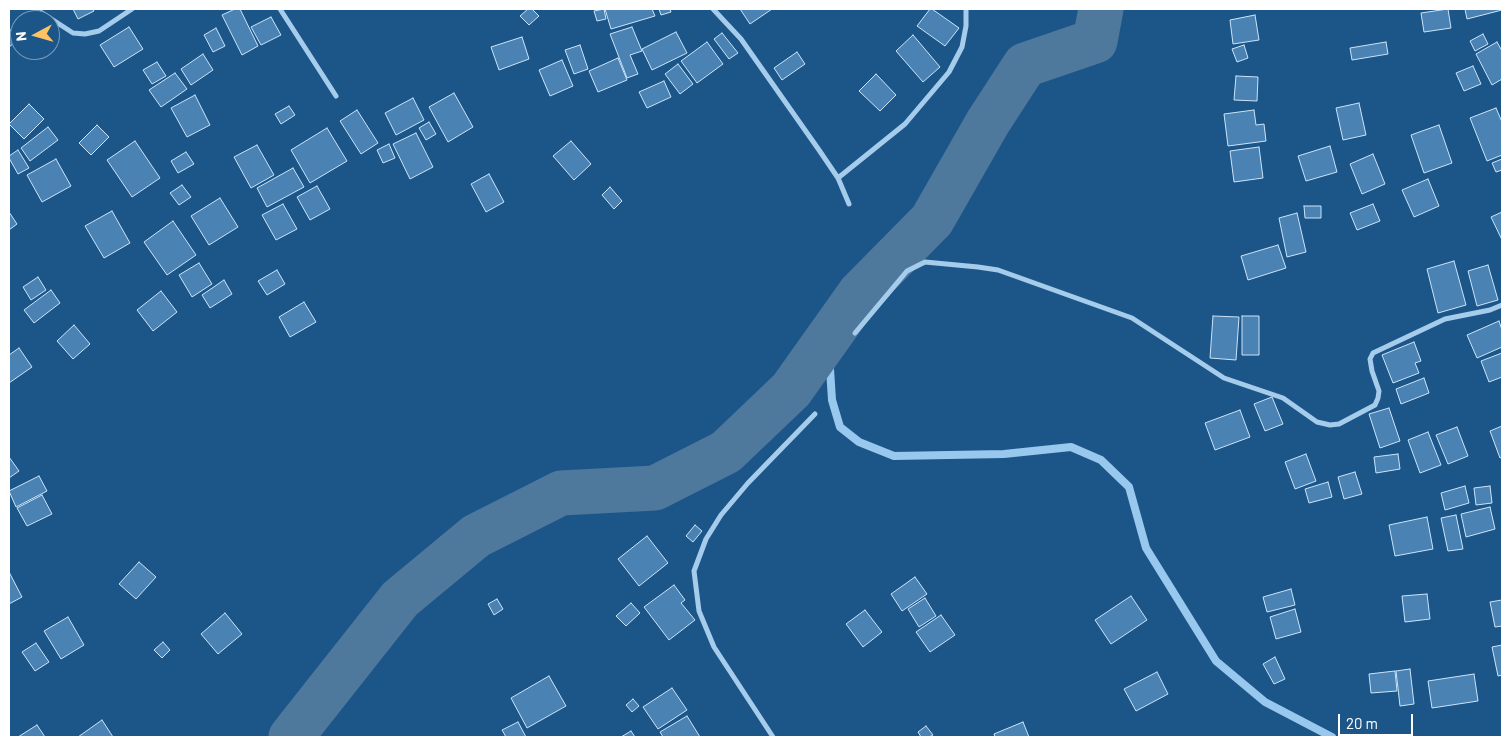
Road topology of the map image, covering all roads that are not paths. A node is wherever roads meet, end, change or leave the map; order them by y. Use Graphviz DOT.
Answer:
graph roads {
  1 [pos="36,9"];
  2 [pos="132,9"];
  3 [pos="280,9"];
  4 [pos="712,9"];
  5 [pos="966,9"];
  6 [pos="336,96"];
  7 [pos="838,178"];
  8 [pos="849,204"];
  9 [pos="1502,305"];
  10 [pos="854,333"];
  11 [pos="815,414"];
  12 [pos="773,737"];
  1 -- 2 [label="street"];
  3 -- 6 [label="street"];
  4 -- 7 [label="street"];
  5 -- 7 [label="street"];
  7 -- 8 [label="street"];
  9 -- 10 [label="street"];
  11 -- 12 [label="street"];
}
